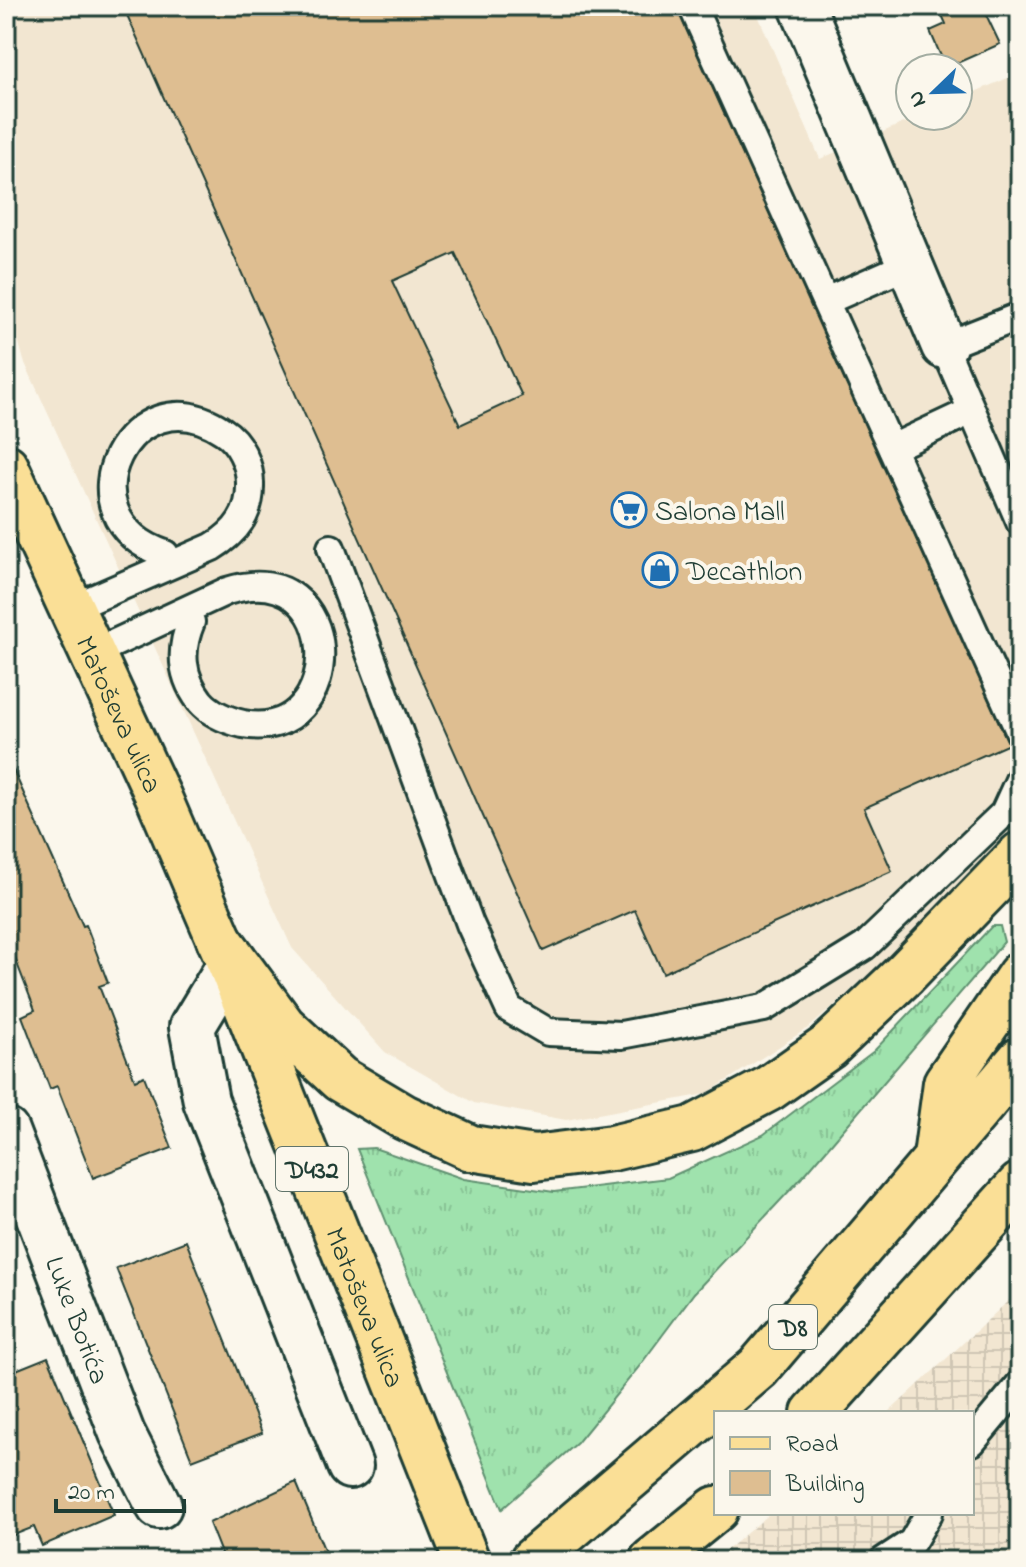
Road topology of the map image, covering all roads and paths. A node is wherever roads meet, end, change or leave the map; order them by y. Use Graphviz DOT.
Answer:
graph roads {
  1 [pos="692,6"];
  2 [pos="802,6"];
  3 [pos="910,264"];
  4 [pos="826,301"];
  5 [pos="1020,316"];
  6 [pos="944,346"];
  7 [pos="971,411"];
  8 [pos="892,448"];
  9 [pos="6,467"];
  10 [pos="1020,522"];
  11 [pos="331,548"];
  12 [pos="165,554"];
  13 [pos="72,608"];
  14 [pos="191,622"];
  15 [pos="93,653"];
  16 [pos="1020,733"];
  17 [pos="1020,778"];
  18 [pos="1020,855"];
  19 [pos="224,951"];
  20 [pos="1020,975"];
  21 [pos="1020,1060"];
  22 [pos="6,1131"];
  23 [pos="936,1157"];
  24 [pos="1020,1185"];
  25 [pos="1020,1384"];
  26 [pos="816,1411"];
  27 [pos="974,1440"];
  28 [pos="350,1466"];
  29 [pos="159,1506"];
  30 [pos="714,1511"];
  31 [pos="928,1515"];
  32 [pos="467,1561"];
  33 [pos="532,1561"];
  34 [pos="652,1561"];
  35 [pos="883,1561"];
  1 -- 4 [label="lane"];
  2 -- 3 [label="street"];
  3 -- 4 [label="lane"];
  3 -- 6 [label="street"];
  4 -- 8 [label="lane"];
  5 -- 6 [label="lane"];
  6 -- 7 [label="lane"];
  7 -- 8 [label="lane"];
  7 -- 10 [label="lane"];
  8 -- 16 [label="lane"];
  9 -- 13 [label="main road, Matoševa ulica / D432"];
  11 -- 17 [label="lane"];
  12 -- 13 [label="lane"];
  13 -- 15 [label="main road, Matoševa ulica / D432"];
  14 -- 15 [label="lane"];
  15 -- 19 [label="main road, Matoševa ulica / D432"];
  18 -- 19 [label="main road"];
  19 -- 28 [label="street"];
  19 -- 32 [label="main road, Matoševa ulica / D432"];
  20 -- 23 [label="main road"];
  21 -- 23 [label="main road, D8"];
  22 -- 29 [label="street, Luke Botića"];
  23 -- 33 [label="main road, D8"];
  24 -- 26 [label="main road, D8"];
  25 -- 27 [label="lane"];
  30 -- 34 [label="main road"];
  31 -- 35 [label="lane"];
}
